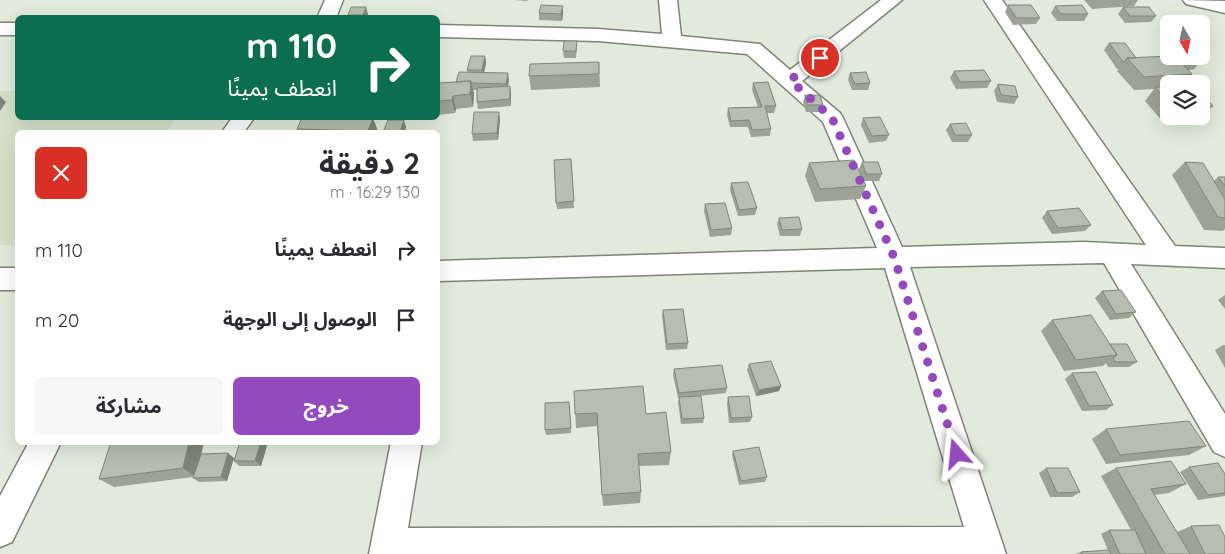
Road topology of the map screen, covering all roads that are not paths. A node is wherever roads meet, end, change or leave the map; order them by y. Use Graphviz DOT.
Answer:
graph roads {
  1 [pos="334,0"];
  2 [pos="668,0"];
  3 [pos="893,0"];
  4 [pos="993,0"];
  5 [pos="1192,0"];
  6 [pos="1225,7"];
  7 [pos="327,15"];
  8 [pos="0,29"];
  9 [pos="15,29"];
  10 [pos="440,32"];
  11 [pos="672,41"];
  12 [pos="790,80"];
  13 [pos="1111,253"];
  14 [pos="1167,255"];
  15 [pos="894,257"];
  16 [pos="1225,258"];
  17 [pos="440,275"];
  18 [pos="0,278"];
  19 [pos="15,279"];
  20 [pos="1225,442"];
  21 [pos="44,445"];
  22 [pos="406,445"];
  23 [pos="0,530"];
  24 [pos="987,549"];
  25 [pos="387,550"];
  1 -- 7 [label="street"];
  2 -- 11 [label="street"];
  3 -- 12 [label="street"];
  4 -- 14 [label="street"];
  5 -- 6 [label="street"];
  8 -- 9 [label="street"];
  10 -- 11 [label="street"];
  11 -- 12 [label="street"];
  12 -- 15 [label="street"];
  13 -- 14 [label="street"];
  13 -- 15 [label="street"];
  13 -- 20 [label="street"];
  14 -- 16 [label="street"];
  15 -- 17 [label="street"];
  15 -- 24 [label="street"];
  18 -- 19 [label="street"];
  21 -- 23 [label="street"];
  22 -- 25 [label="street"];
  24 -- 25 [label="street"];
}
